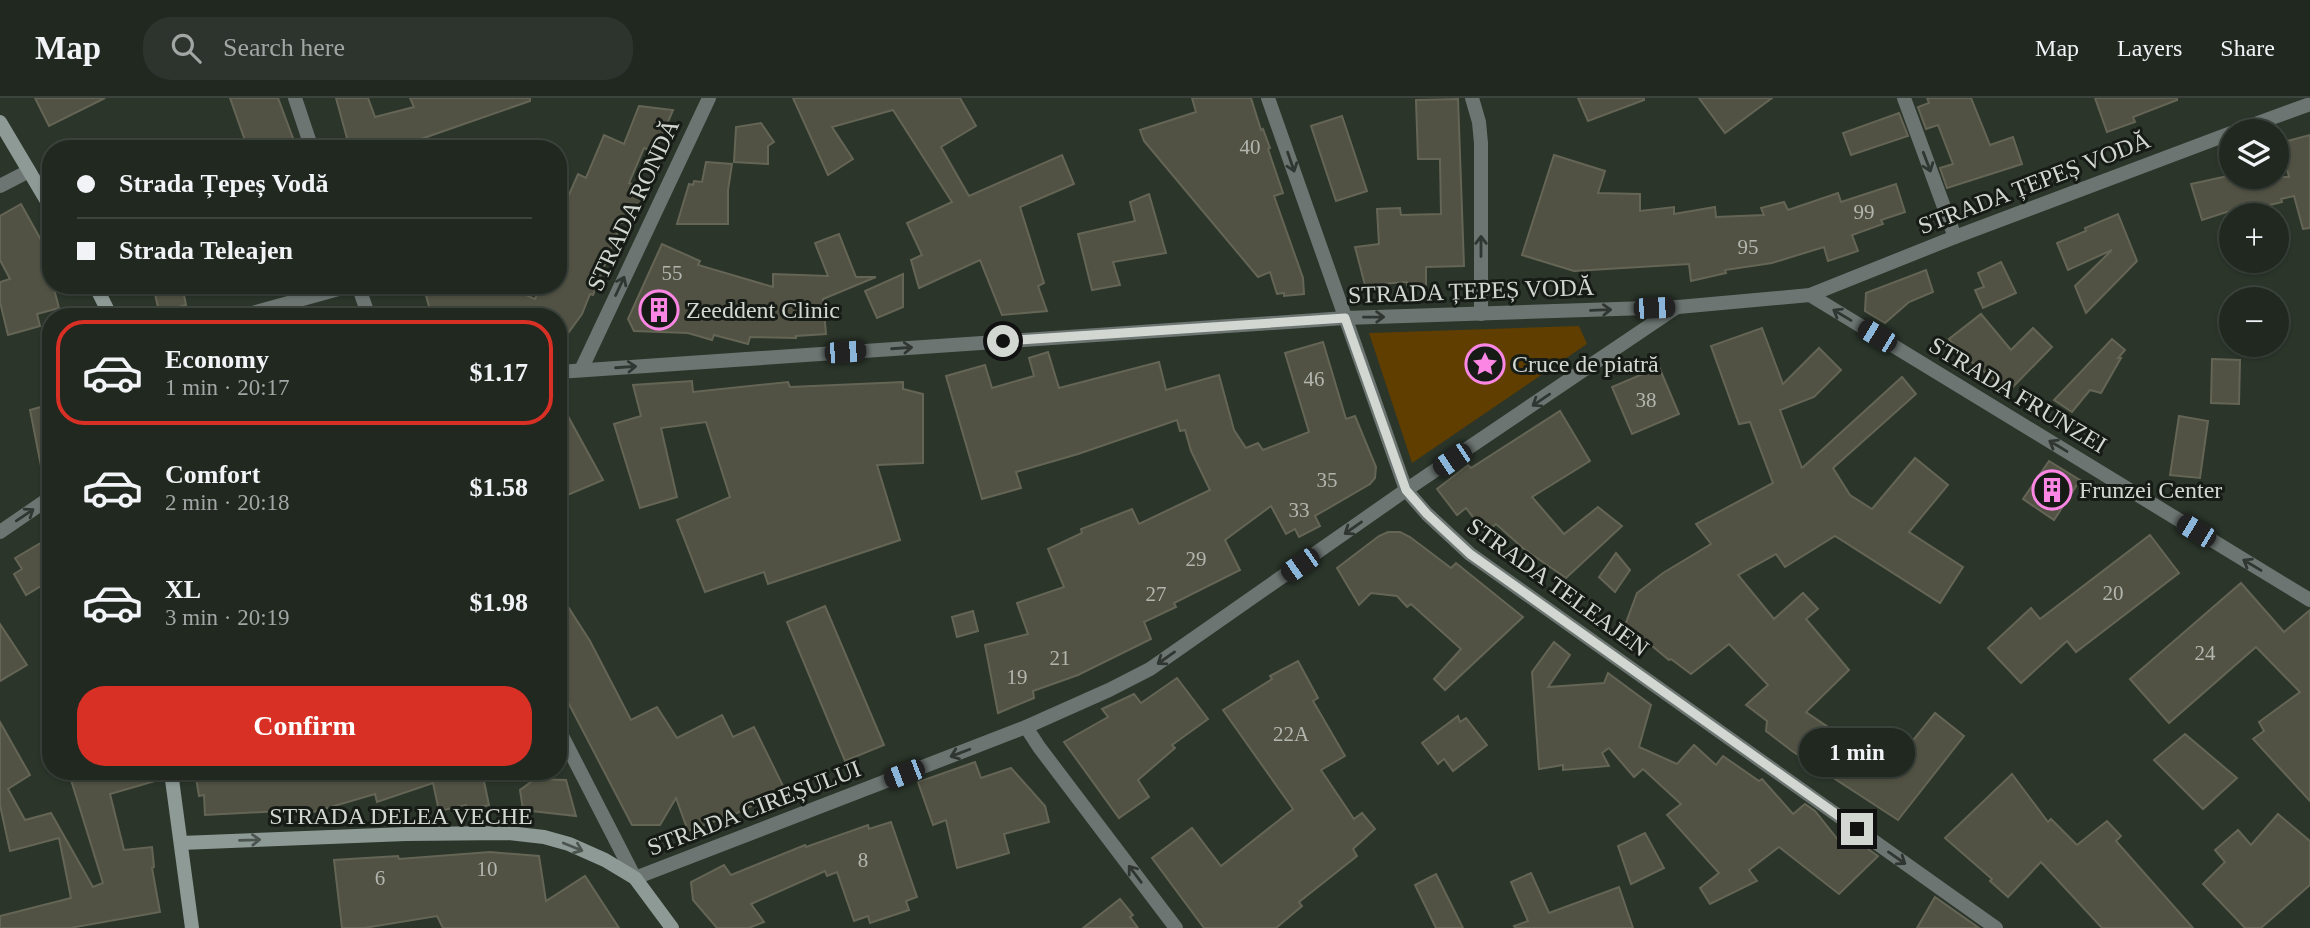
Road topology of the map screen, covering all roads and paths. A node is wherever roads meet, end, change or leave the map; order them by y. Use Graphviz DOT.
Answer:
graph roads {
  1 [pos="295,98"];
  2 [pos="709,98"];
  3 [pos="1268,98"];
  4 [pos="1472,98"];
  5 [pos="1904,98"];
  6 [pos="2310,104"];
  7 [pos="2269,119"];
  8 [pos="0,122"];
  9 [pos="2219,138"];
  10 [pos="309,140"];
  11 [pos="29,171"];
  12 [pos="0,186"];
  13 [pos="42,193"];
  14 [pos="1955,237"];
  15 [pos="323,294"];
  16 [pos="1810,295"];
  17 [pos="1678,307"];
  18 [pos="271,308"];
  19 [pos="1481,314"];
  20 [pos="1345,318"];
  21 [pos="580,370"];
  22 [pos="567,371"];
  23 [pos="1406,490"];
  24 [pos="42,504"];
  25 [pos="0,531"];
  26 [pos="2310,600"];
  27 [pos="1026,727"];
  28 [pos="567,746"];
  29 [pos="172,780"];
  30 [pos="181,843"];
  31 [pos="635,878"];
  32 [pos="192,928"];
  33 [pos="672,928"];
  34 [pos="1176,928"];
  35 [pos="1996,928"];
  1 -- 10 [label="street"];
  21 -- 2 [label="street, STRADA RONDĂ, one-way"];
  3 -- 20 [label="street, STRADA TELEAJEN, one-way"];
  19 -- 4 [label="street, one-way"];
  5 -- 14 [label="street, one-way"];
  6 -- 7 [label="street"];
  8 -- 11 [label="street"];
  9 -- 14 [label="street, STRADA ȚEPEȘ VODĂ"];
  11 -- 12 [label="street"];
  11 -- 13 [label="street"];
  14 -- 16 [label="street, STRADA ȚEPEȘ VODĂ"];
  15 -- 18 [label="street"];
  16 -- 17 [label="street, STRADA ȚEPEȘ VODĂ"];
  26 -- 16 [label="street, STRADA FRUNZEI, one-way"];
  19 -- 17 [label="street, STRADA ȚEPEȘ VODĂ, one-way"];
  17 -- 23 [label="street, STRADA CIREȘULUI, one-way"];
  20 -- 19 [label="street, STRADA ȚEPEȘ VODĂ, one-way"];
  21 -- 20 [label="street, STRADA ȚEPEȘ VODĂ, one-way"];
  20 -- 23 [label="street, STRADA TELEAJEN"];
  21 -- 22 [label="street, STRADA ȚEPEȘ VODĂ"];
  23 -- 27 [label="street, STRADA CIREȘULUI, one-way"];
  23 -- 35 [label="street, STRADA TELEAJEN, one-way"];
  25 -- 24 [label="street, one-way"];
  27 -- 31 [label="street, STRADA CIREȘULUI, one-way"];
  34 -- 27 [label="street, one-way"];
  28 -- 31 [label="street"];
  29 -- 30 [label="street"];
  30 -- 31 [label="street, STRADA DELEA VECHE, one-way"];
  30 -- 32 [label="street"];
  31 -- 33 [label="street, STRADA DELEA VECHE"];
}
